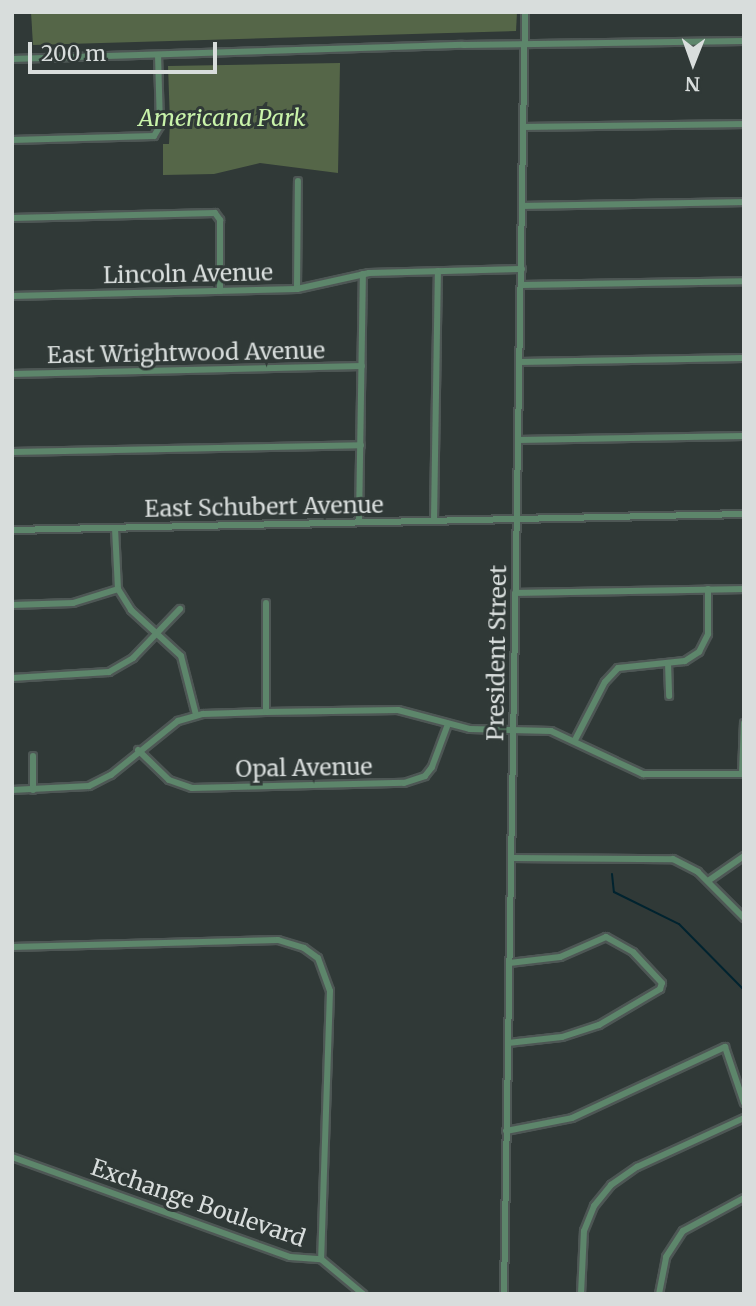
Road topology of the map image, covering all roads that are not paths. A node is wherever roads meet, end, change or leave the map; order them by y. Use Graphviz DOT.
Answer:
graph roads {
  1 [pos="526,12"];
  2 [pos="744,41"];
  3 [pos="525,44"];
  4 [pos="158,55"];
  5 [pos="12,59"];
  6 [pos="744,124"];
  7 [pos="525,127"];
  8 [pos="12,140"];
  9 [pos="298,181"];
  10 [pos="744,202"];
  11 [pos="523,206"];
  12 [pos="12,218"];
  13 [pos="522,269"];
  14 [pos="438,271"];
  15 [pos="363,274"];
  16 [pos="744,281"];
  17 [pos="522,285"];
  18 [pos="298,289"];
  19 [pos="219,291"];
  20 [pos="12,296"];
  21 [pos="744,358"];
  22 [pos="520,362"];
  23 [pos="362,366"];
  24 [pos="12,374"];
  25 [pos="744,436"];
  26 [pos="518,440"];
  27 [pos="361,444"];
  28 [pos="12,452"];
  29 [pos="744,514"];
  30 [pos="517,518"];
  31 [pos="433,520"];
  32 [pos="359,522"];
  33 [pos="115,528"];
  34 [pos="12,530"];
  35 [pos="118,589"];
  36 [pos="708,589"];
  37 [pos="744,589"];
  38 [pos="515,593"];
  39 [pos="266,603"];
  40 [pos="12,605"];
  41 [pos="180,609"];
  42 [pos="156,633"];
  43 [pos="668,663"];
  44 [pos="12,678"];
  45 [pos="669,696"];
  46 [pos="266,712"];
  47 [pos="196,715"];
  48 [pos="744,723"];
  49 [pos="448,724"];
  50 [pos="513,730"];
  51 [pos="575,740"];
  52 [pos="138,750"];
  53 [pos="33,757"];
  54 [pos="743,774"];
  55 [pos="12,790"];
  56 [pos="33,790"];
  57 [pos="744,856"];
  58 [pos="511,858"];
  59 [pos="708,881"];
  60 [pos="744,918"];
  61 [pos="12,947"];
  62 [pos="509,963"];
  63 [pos="508,1043"];
  64 [pos="744,1103"];
  65 [pos="744,1118"];
  66 [pos="506,1131"];
  67 [pos="12,1157"];
  68 [pos="744,1198"];
  69 [pos="321,1259"];
  70 [pos="363,1294"];
  71 [pos="504,1294"];
  72 [pos="581,1294"];
  73 [pos="659,1294"];
  1 -- 3 [label="street, President Street"];
  2 -- 3 [label="street"];
  3 -- 4 [label="street"];
  3 -- 7 [label="street, President Street"];
  4 -- 5 [label="street"];
  4 -- 8 [label="street"];
  6 -- 7 [label="street"];
  7 -- 11 [label="street, President Street"];
  9 -- 18 [label="street"];
  10 -- 11 [label="street"];
  11 -- 13 [label="street, President Street"];
  12 -- 19 [label="street"];
  13 -- 14 [label="street, Lincoln Avenue"];
  13 -- 17 [label="street, President Street"];
  14 -- 15 [label="street, Lincoln Avenue"];
  14 -- 31 [label="street"];
  15 -- 18 [label="street, Lincoln Avenue"];
  15 -- 23 [label="street"];
  16 -- 17 [label="street"];
  17 -- 22 [label="street, President Street"];
  18 -- 19 [label="street, Lincoln Avenue"];
  19 -- 20 [label="street, Lincoln Avenue"];
  21 -- 22 [label="street"];
  22 -- 26 [label="street, President Street"];
  23 -- 24 [label="street, East Wrightwood Avenue"];
  23 -- 27 [label="street"];
  25 -- 26 [label="street"];
  26 -- 30 [label="street, President Street"];
  27 -- 28 [label="street"];
  27 -- 32 [label="street"];
  29 -- 30 [label="street, East Schubert Avenue"];
  30 -- 31 [label="street, East Schubert Avenue"];
  30 -- 38 [label="street, President Street"];
  31 -- 32 [label="street, East Schubert Avenue"];
  32 -- 33 [label="street, East Schubert Avenue"];
  33 -- 34 [label="street, East Schubert Avenue"];
  33 -- 35 [label="street"];
  35 -- 40 [label="street"];
  35 -- 42 [label="street"];
  36 -- 37 [label="street"];
  36 -- 38 [label="street"];
  36 -- 43 [label="street"];
  38 -- 50 [label="street, President Street"];
  39 -- 46 [label="street"];
  41 -- 42 [label="street"];
  42 -- 44 [label="street"];
  42 -- 47 [label="street"];
  43 -- 45 [label="street"];
  43 -- 51 [label="street"];
  46 -- 47 [label="street"];
  46 -- 49 [label="street"];
  47 -- 52 [label="street"];
  48 -- 54 [label="street"];
  49 -- 50 [label="street"];
  49 -- 52 [label="street, Opal Avenue"];
  50 -- 51 [label="street"];
  50 -- 58 [label="street, President Street"];
  51 -- 54 [label="street"];
  52 -- 56 [label="street"];
  53 -- 56 [label="street"];
  55 -- 56 [label="street"];
  57 -- 59 [label="street"];
  58 -- 59 [label="street"];
  58 -- 62 [label="street, President Street"];
  59 -- 60 [label="street"];
  61 -- 69 [label="street"];
  62 -- 63 [label="street, President Street"];
  62 -- 63 [label="street"];
  63 -- 66 [label="street, President Street"];
  64 -- 66 [label="street"];
  65 -- 72 [label="street"];
  66 -- 71 [label="street, President Street"];
  67 -- 69 [label="street, Exchange Boulevard"];
  68 -- 73 [label="street"];
  69 -- 70 [label="street, Exchange Boulevard"];
}
